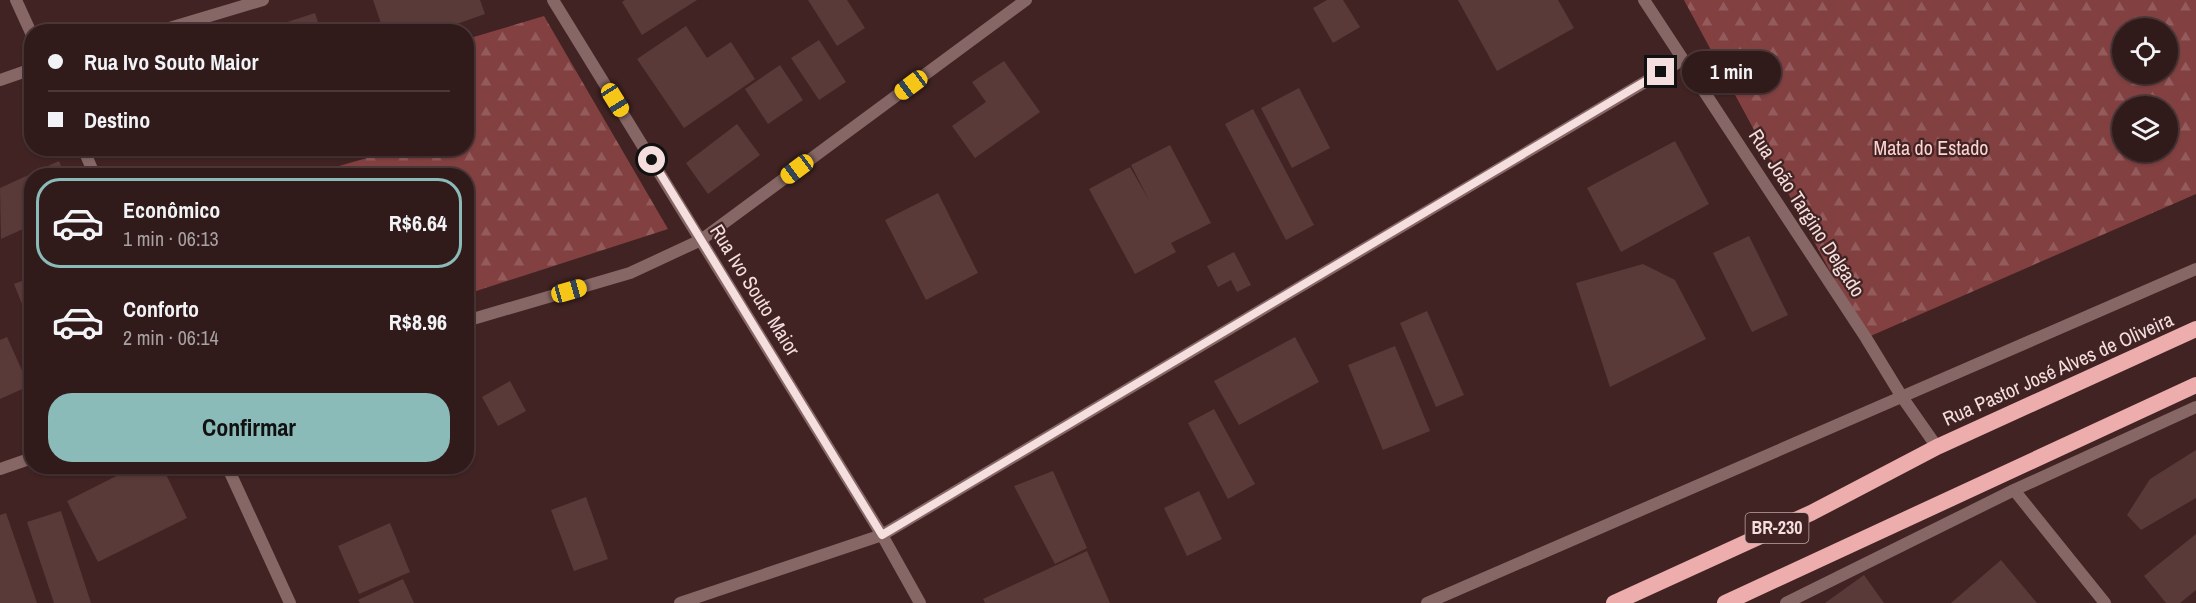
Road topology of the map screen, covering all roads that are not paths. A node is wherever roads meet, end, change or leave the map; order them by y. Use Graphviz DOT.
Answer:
graph roads {
  1 [pos="16,0"];
  2 [pos="263,0"];
  3 [pos="554,0"];
  4 [pos="1026,0"];
  5 [pos="1644,0"];
  6 [pos="27,24"];
  7 [pos="183,24"];
  8 [pos="1682,60"];
  9 [pos="24,72"];
  10 [pos="0,80"];
  11 [pos="701,240"];
  12 [pos="2196,269"];
  13 [pos="474,319"];
  14 [pos="2196,329"];
  15 [pos="2196,385"];
  16 [pos="1902,397"];
  17 [pos="2196,407"];
  18 [pos="1937,447"];
  19 [pos="24,461"];
  20 [pos="0,469"];
  21 [pos="231,474"];
  22 [pos="2014,490"];
  23 [pos="882,535"];
  24 [pos="290,603"];
  25 [pos="680,603"];
  26 [pos="920,603"];
  27 [pos="1427,603"];
  28 [pos="1614,603"];
  29 [pos="1725,603"];
  30 [pos="1786,603"];
  31 [pos="2105,603"];
  1 -- 6 [label="street"];
  2 -- 7 [label="street"];
  3 -- 11 [label="street, Rua Ivo Souto Maior"];
  4 -- 11 [label="street"];
  5 -- 8 [label="street, Rua João Targino Delgado"];
  8 -- 16 [label="street, Rua João Targino Delgado"];
  8 -- 23 [label="street"];
  9 -- 10 [label="street"];
  11 -- 13 [label="street"];
  11 -- 23 [label="street, Rua Ivo Souto Maior"];
  12 -- 16 [label="street"];
  14 -- 18 [label="highway, Rua Pastor José Alves de Oliveira / BR-230"];
  15 -- 29 [label="highway, BR-230"];
  16 -- 18 [label="street, Rua João Targino Delgado"];
  16 -- 27 [label="street"];
  17 -- 22 [label="street"];
  18 -- 28 [label="highway, BR-230"];
  19 -- 20 [label="street"];
  21 -- 24 [label="street"];
  22 -- 30 [label="street"];
  22 -- 31 [label="street"];
  23 -- 25 [label="street"];
  23 -- 26 [label="street, Rua Ivo Souto Maior"];
}
